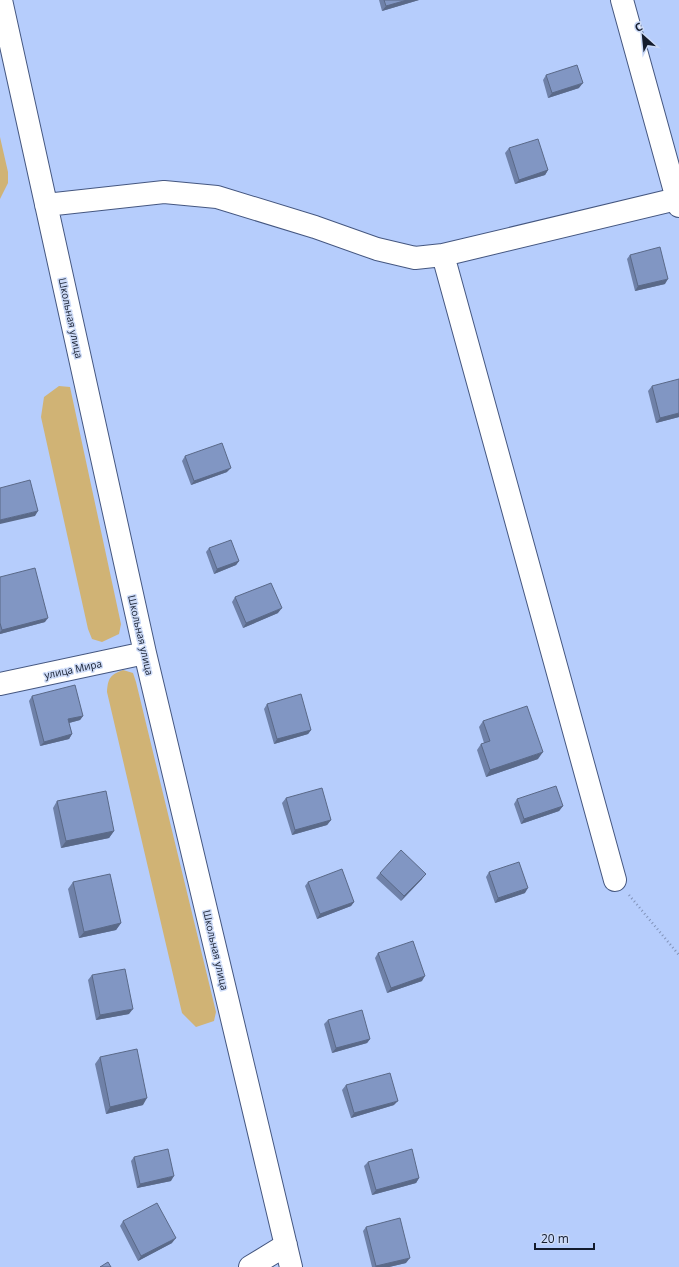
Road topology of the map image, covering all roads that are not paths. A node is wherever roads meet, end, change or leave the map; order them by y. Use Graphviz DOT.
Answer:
graph roads {
  1 [pos="1,0"];
  2 [pos="622,0"];
  3 [pos="678,203"];
  4 [pos="46,205"];
  5 [pos="443,256"];
  6 [pos="145,654"];
  7 [pos="0,684"];
  8 [pos="616,880"];
  9 [pos="286,1245"];
  10 [pos="250,1267"];
  11 [pos="291,1267"];
  1 -- 4 [label="street, Школьная улица"];
  2 -- 3 [label="street"];
  3 -- 5 [label="street"];
  4 -- 5 [label="street"];
  4 -- 6 [label="street, Школьная улица"];
  5 -- 8 [label="street"];
  6 -- 7 [label="street, улица Мира"];
  6 -- 9 [label="street, Школьная улица"];
  9 -- 10 [label="street"];
  9 -- 11 [label="street, Школьная улица"];
}
